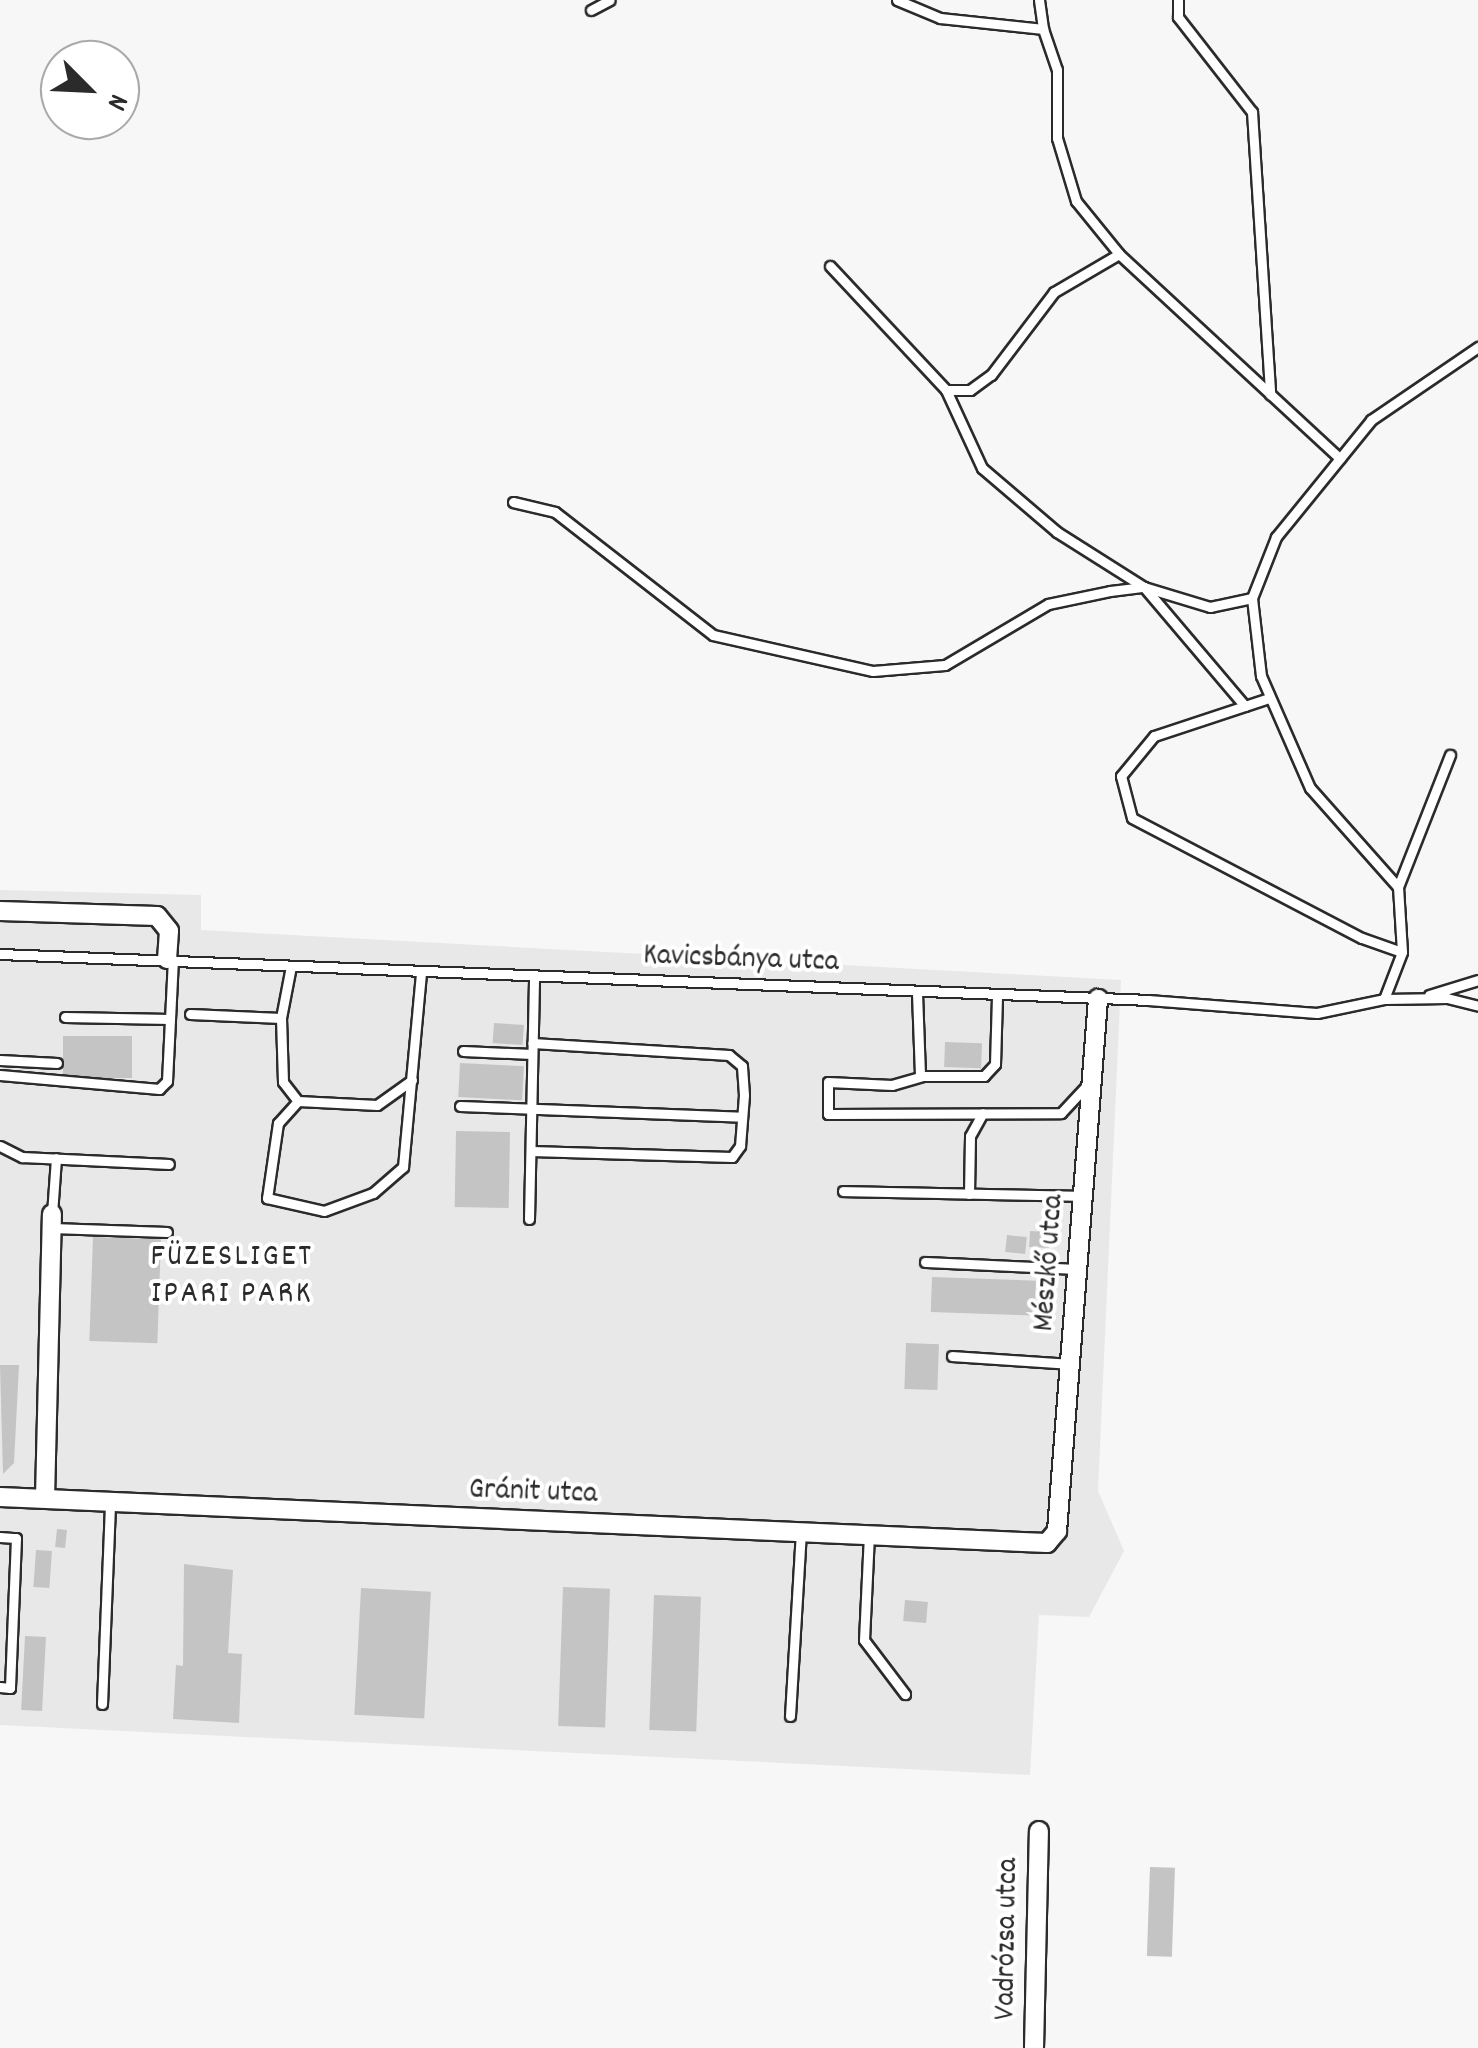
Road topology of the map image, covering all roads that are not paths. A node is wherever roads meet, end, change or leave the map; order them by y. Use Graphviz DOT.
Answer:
graph roads {
  1 [pos="610,0"];
  2 [pos="897,0"];
  3 [pos="1039,0"];
  4 [pos="1178,0"];
  5 [pos="591,10"];
  6 [pos="1042,28"];
  7 [pos="1120,254"];
  8 [pos="830,266"];
  9 [pos="1478,346"];
  10 [pos="946,390"];
  11 [pos="1270,394"];
  12 [pos="1340,459"];
  13 [pos="513,502"];
  14 [pos="1144,587"];
  15 [pos="1252,598"];
  16 [pos="1269,698"];
  17 [pos="1245,706"];
  18 [pos="1450,755"];
  19 [pos="1398,888"];
  20 [pos="0,911"];
  21 [pos="1402,952"];
  22 [pos="0,956"];
  23 [pos="170,959"];
  24 [pos="292,966"];
  25 [pos="420,973"];
  26 [pos="534,979"];
  27 [pos="1478,980"];
  28 [pos="918,992"];
  29 [pos="997,995"];
  30 [pos="1422,998"];
  31 [pos="1098,999"];
  32 [pos="1384,999"];
  33 [pos="1478,1006"];
  34 [pos="190,1014"];
  35 [pos="65,1017"];
  36 [pos="281,1018"];
  37 [pos="170,1019"];
  38 [pos="532,1049"];
  39 [pos="463,1051"];
  40 [pos="0,1060"];
  41 [pos="57,1063"];
  42 [pos="0,1075"];
  43 [pos="923,1076"];
  44 [pos="1092,1079"];
  45 [pos="412,1080"];
  46 [pos="298,1102"];
  47 [pos="460,1106"];
  48 [pos="532,1108"];
  49 [pos="983,1114"];
  50 [pos="742,1116"];
  51 [pos="0,1146"];
  52 [pos="530,1150"];
  53 [pos="56,1158"];
  54 [pos="169,1164"];
  55 [pos="843,1191"];
  56 [pos="968,1194"];
  57 [pos="1083,1196"];
  58 [pos="529,1218"];
  59 [pos="52,1221"];
  60 [pos="167,1232"];
  61 [pos="925,1262"];
  62 [pos="1078,1270"];
  63 [pos="952,1356"];
  64 [pos="1071,1364"];
  65 [pos="0,1497"];
  66 [pos="45,1498"];
  67 [pos="110,1502"];
  68 [pos="1058,1530"];
  69 [pos="801,1532"];
  70 [pos="869,1534"];
  71 [pos="0,1538"];
  72 [pos="0,1687"];
  73 [pos="905,1694"];
  74 [pos="102,1704"];
  75 [pos="790,1716"];
  76 [pos="1039,1830"];
  77 [pos="1034,2048"];
  1 -- 5 [label="lane"];
  2 -- 6 [label="lane"];
  3 -- 6 [label="lane"];
  4 -- 11 [label="lane"];
  6 -- 7 [label="lane"];
  7 -- 10 [label="lane"];
  7 -- 11 [label="lane"];
  8 -- 10 [label="lane"];
  9 -- 12 [label="lane"];
  10 -- 14 [label="lane"];
  11 -- 12 [label="lane"];
  12 -- 15 [label="lane"];
  13 -- 14 [label="lane"];
  14 -- 15 [label="lane"];
  14 -- 17 [label="lane"];
  15 -- 16 [label="lane"];
  16 -- 17 [label="lane"];
  16 -- 19 [label="lane"];
  17 -- 21 [label="lane"];
  18 -- 19 [label="lane"];
  19 -- 21 [label="lane"];
  20 -- 23 [label="street"];
  21 -- 32 [label="lane"];
  22 -- 23 [label="lane, Kavicsbánya utca"];
  23 -- 24 [label="lane, Kavicsbánya utca"];
  23 -- 37 [label="lane"];
  24 -- 25 [label="lane, Kavicsbánya utca"];
  24 -- 36 [label="lane"];
  25 -- 26 [label="lane, Kavicsbánya utca"];
  25 -- 45 [label="lane"];
  26 -- 28 [label="lane, Kavicsbánya utca"];
  26 -- 38 [label="lane"];
  27 -- 30 [label="lane"];
  28 -- 29 [label="lane, Kavicsbánya utca"];
  28 -- 43 [label="lane"];
  29 -- 31 [label="lane, Kavicsbánya utca"];
  29 -- 43 [label="lane"];
  30 -- 32 [label="lane, Kavicsbánya utca"];
  30 -- 33 [label="lane, Kavicsbánya utca"];
  31 -- 32 [label="lane, Kavicsbánya utca"];
  31 -- 44 [label="street, Mészkő utca"];
  34 -- 36 [label="lane"];
  35 -- 37 [label="lane"];
  36 -- 46 [label="lane"];
  37 -- 42 [label="lane"];
  38 -- 39 [label="lane"];
  38 -- 48 [label="lane"];
  38 -- 50 [label="lane"];
  40 -- 41 [label="lane"];
  43 -- 49 [label="lane"];
  44 -- 49 [label="lane"];
  44 -- 57 [label="street, Mészkő utca"];
  45 -- 46 [label="lane"];
  45 -- 46 [label="lane"];
  47 -- 48 [label="lane"];
  48 -- 50 [label="lane"];
  48 -- 52 [label="lane"];
  49 -- 56 [label="lane"];
  50 -- 52 [label="lane"];
  51 -- 53 [label="lane"];
  52 -- 58 [label="lane"];
  53 -- 54 [label="lane"];
  53 -- 59 [label="lane"];
  55 -- 56 [label="lane"];
  56 -- 57 [label="lane"];
  57 -- 62 [label="street, Mészkő utca"];
  59 -- 60 [label="lane"];
  59 -- 66 [label="street"];
  61 -- 62 [label="lane"];
  62 -- 64 [label="street, Mészkő utca"];
  63 -- 64 [label="lane"];
  64 -- 68 [label="street, Mészkő utca"];
  65 -- 66 [label="street, Gránit utca"];
  66 -- 67 [label="street, Gránit utca"];
  67 -- 69 [label="street, Gránit utca"];
  67 -- 74 [label="lane"];
  68 -- 70 [label="street, Gránit utca"];
  69 -- 70 [label="street, Gránit utca"];
  69 -- 75 [label="lane"];
  70 -- 73 [label="lane"];
  71 -- 72 [label="lane"];
  76 -- 77 [label="street, Vadrózsa utca"];
}
